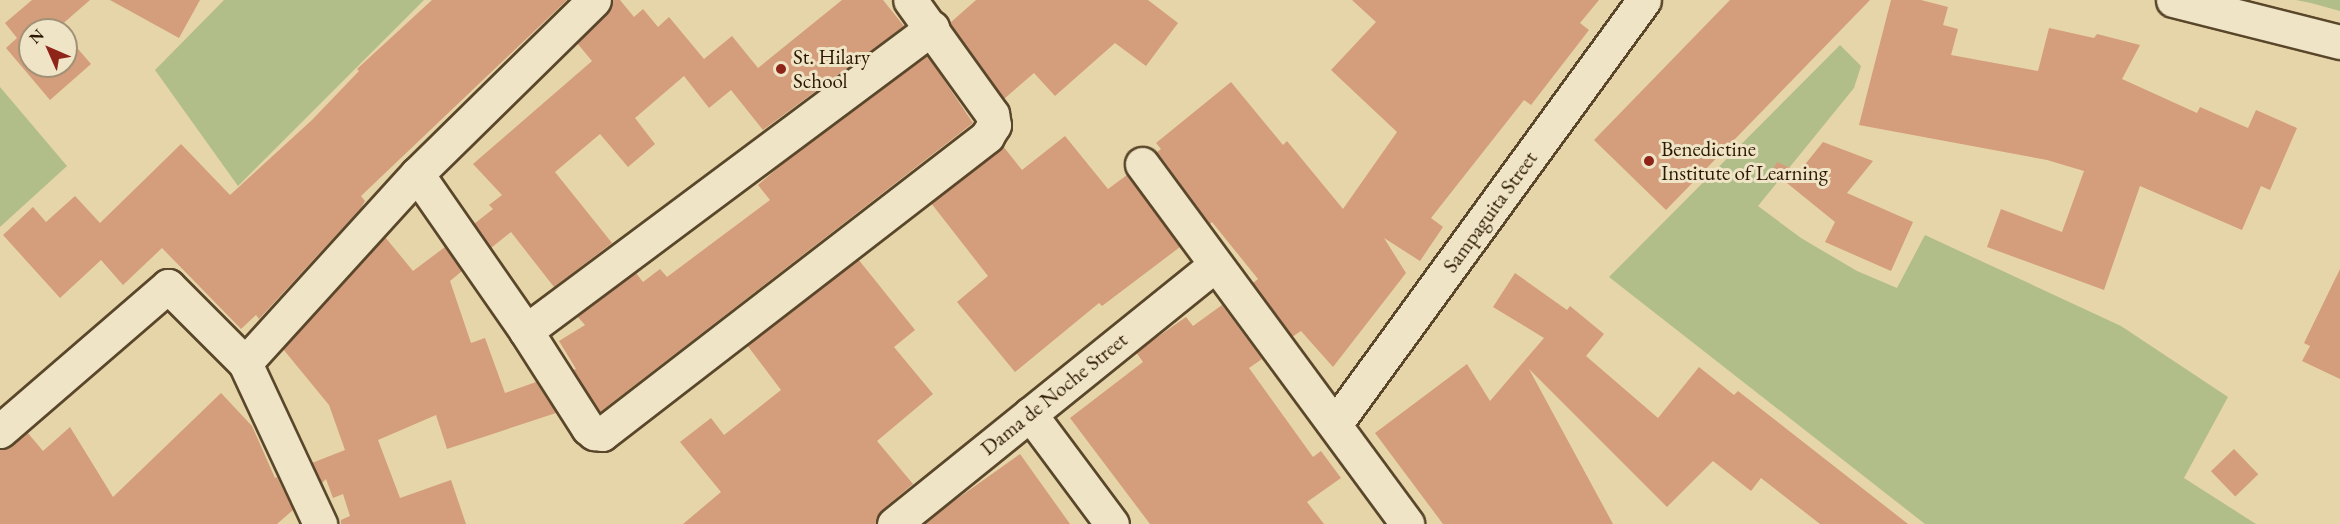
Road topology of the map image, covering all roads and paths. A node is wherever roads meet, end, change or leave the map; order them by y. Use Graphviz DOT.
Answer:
graph roads {
  1 [pos="594,0"];
  2 [pos="910,0"];
  3 [pos="1644,0"];
  4 [pos="2173,0"];
  5 [pos="932,28"];
  6 [pos="2340,42"];
  7 [pos="1142,164"];
  8 [pos="417,174"];
  9 [pos="1215,264"];
  10 [pos="526,331"];
  11 [pos="245,363"];
  12 [pos="1030,414"];
  13 [pos="1336,423"];
  14 [pos="0,431"];
  15 [pos="320,524"];
  16 [pos="894,524"];
  17 [pos="1112,524"];
  18 [pos="1407,524"];
  1 -- 8 [label="street"];
  2 -- 5 [label="street"];
  3 -- 13 [label="street, Sampaguita Street"];
  4 -- 6 [label="street"];
  5 -- 10 [label="street"];
  5 -- 10 [label="street"];
  7 -- 9 [label="street"];
  8 -- 10 [label="street"];
  8 -- 11 [label="street"];
  9 -- 12 [label="street, Dama de Noche Street"];
  9 -- 13 [label="street"];
  11 -- 14 [label="street"];
  11 -- 15 [label="street"];
  12 -- 16 [label="street, Dama de Noche Street"];
  12 -- 17 [label="street"];
  13 -- 18 [label="street"];
}
